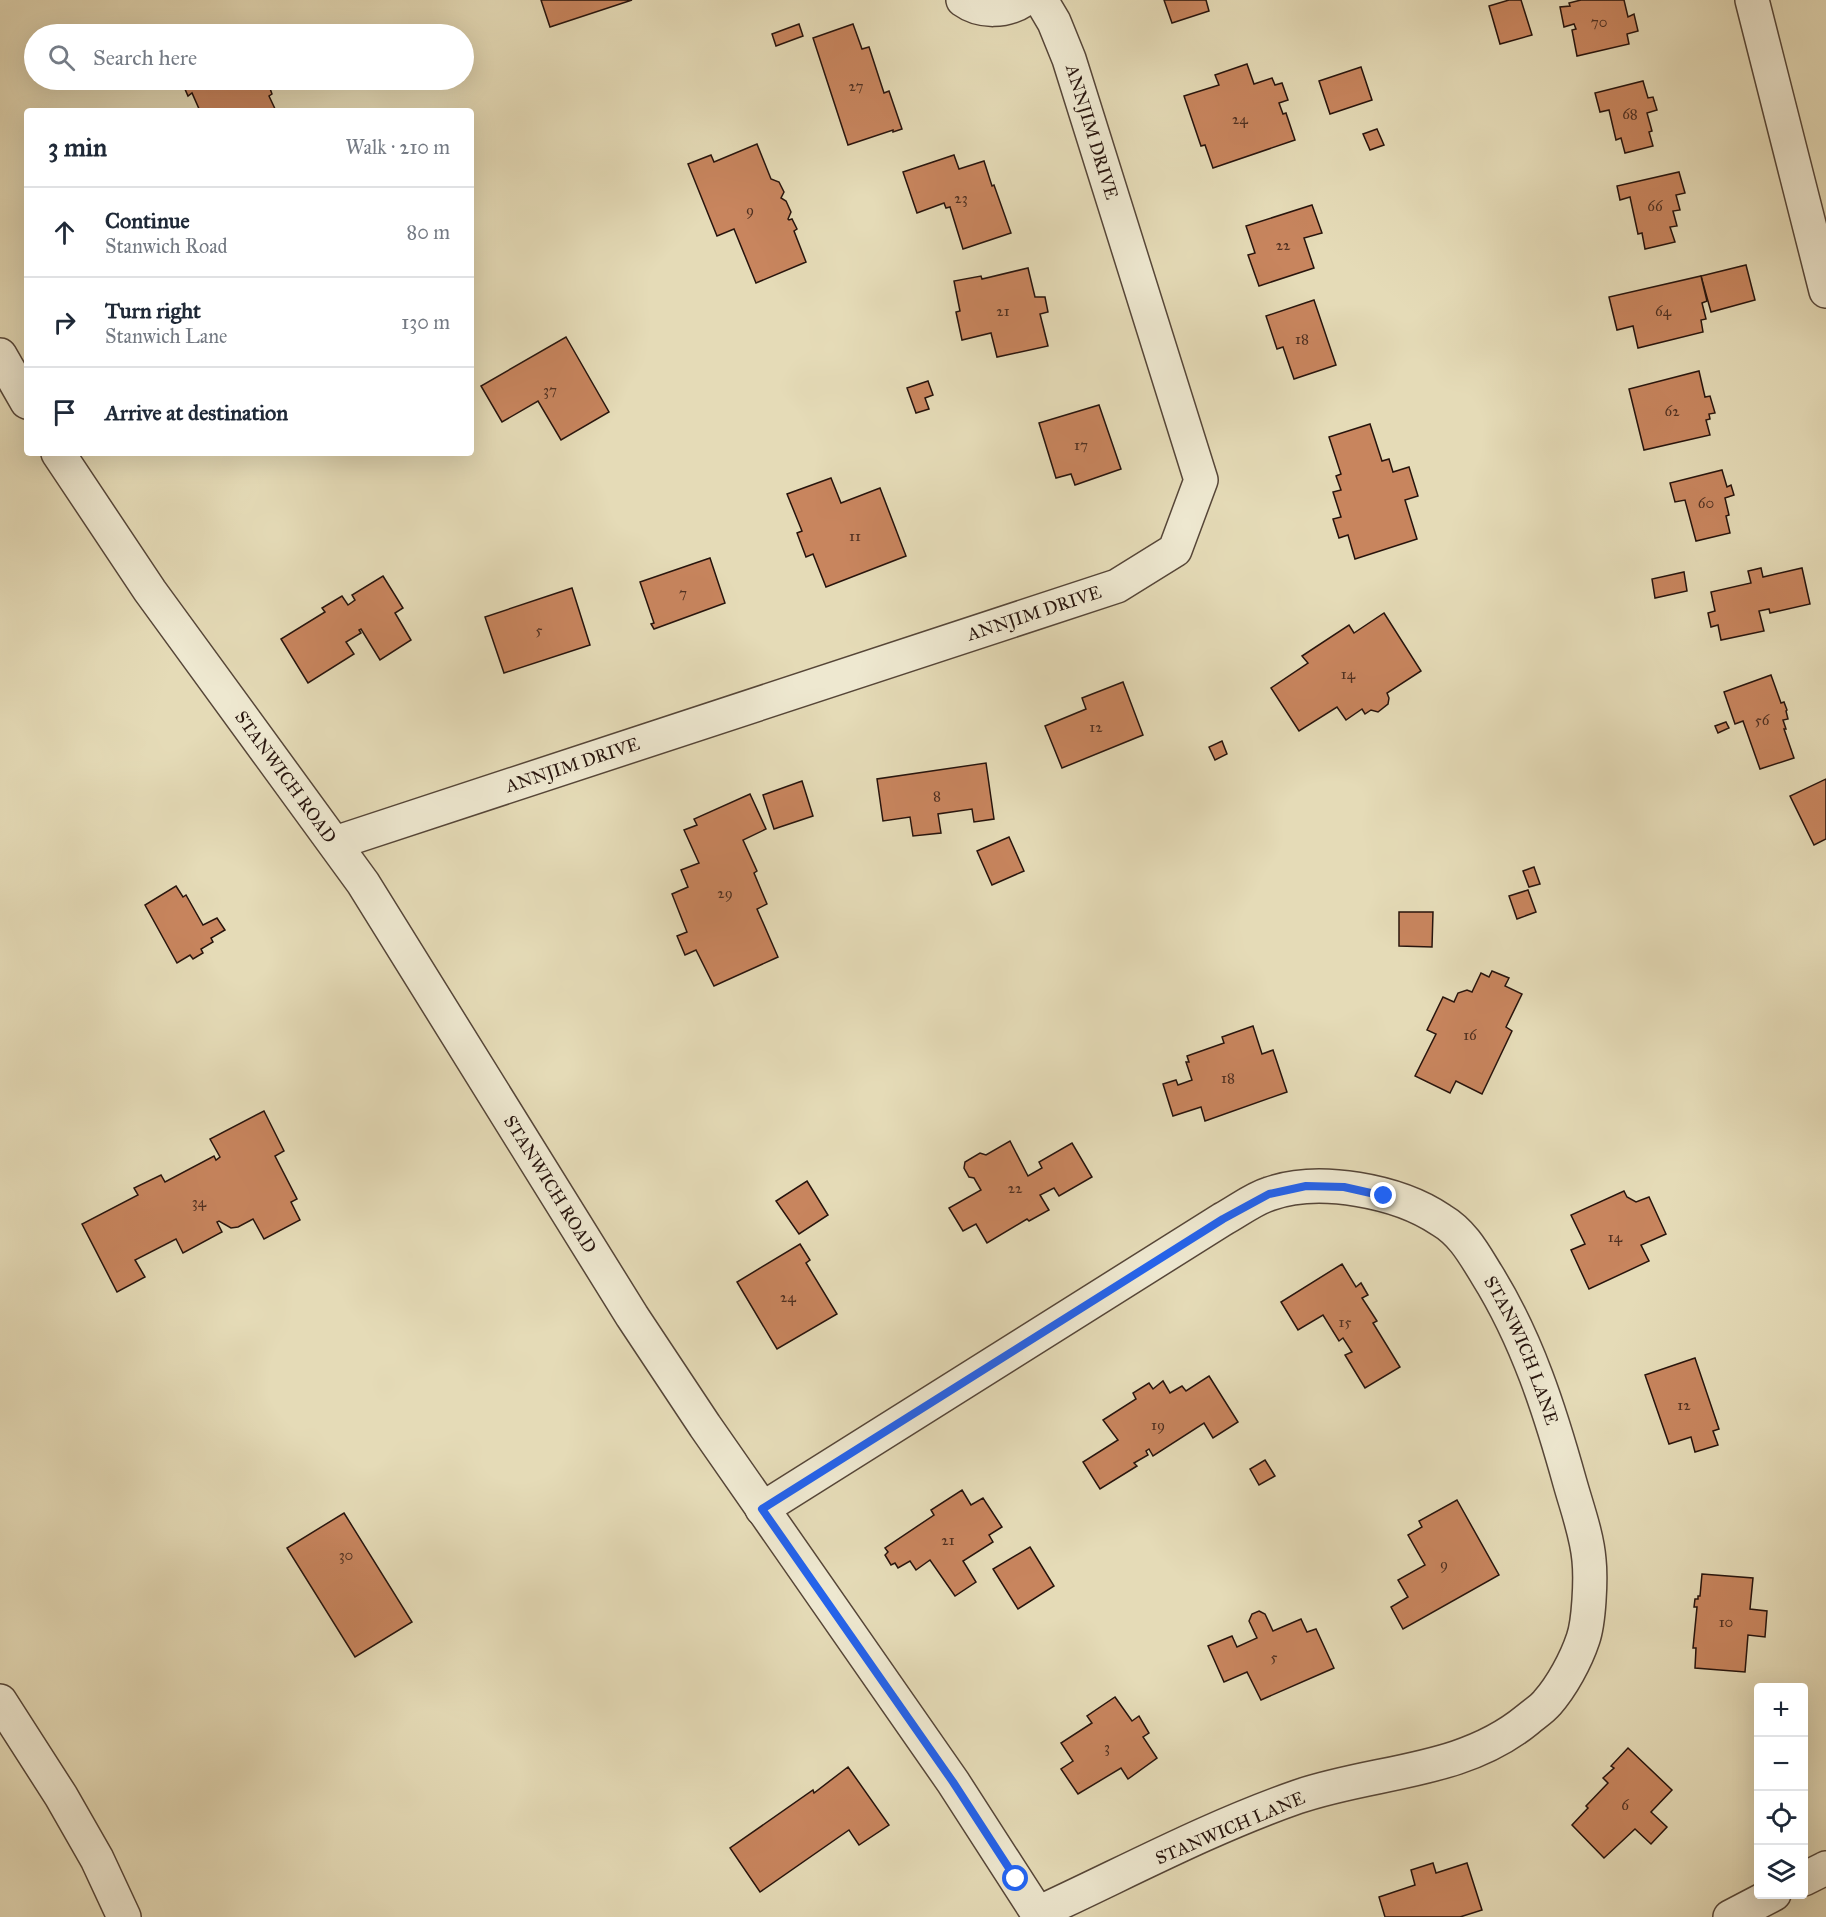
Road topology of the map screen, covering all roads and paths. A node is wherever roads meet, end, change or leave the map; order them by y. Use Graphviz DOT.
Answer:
graph roads {
  1 [pos="963,0"];
  2 [pos="1024,0"];
  3 [pos="1041,0"];
  4 [pos="1752,0"];
  5 [pos="1826,291"];
  6 [pos="0,355"];
  7 [pos="24,397"];
  8 [pos="60,456"];
  9 [pos="335,843"];
  10 [pos="762,1509"];
  11 [pos="0,1701"];
  12 [pos="1826,1868"];
  13 [pos="1808,1877"];
  14 [pos="1764,1899"];
  15 [pos="1039,1915"];
  16 [pos="124,1917"];
  17 [pos="1730,1917"];
  1 -- 2 [label="street"];
  3 -- 9 [label="street, ANNJIM DRIVE"];
  4 -- 5 [label="street"];
  6 -- 7 [label="street"];
  8 -- 9 [label="street, STANWICH ROAD"];
  9 -- 10 [label="street, STANWICH ROAD"];
  10 -- 15 [label="street, STANWICH ROAD"];
  10 -- 15 [label="street, STANWICH LANE"];
  11 -- 16 [label="street"];
  12 -- 13 [label="street"];
  14 -- 17 [label="street"];
}
